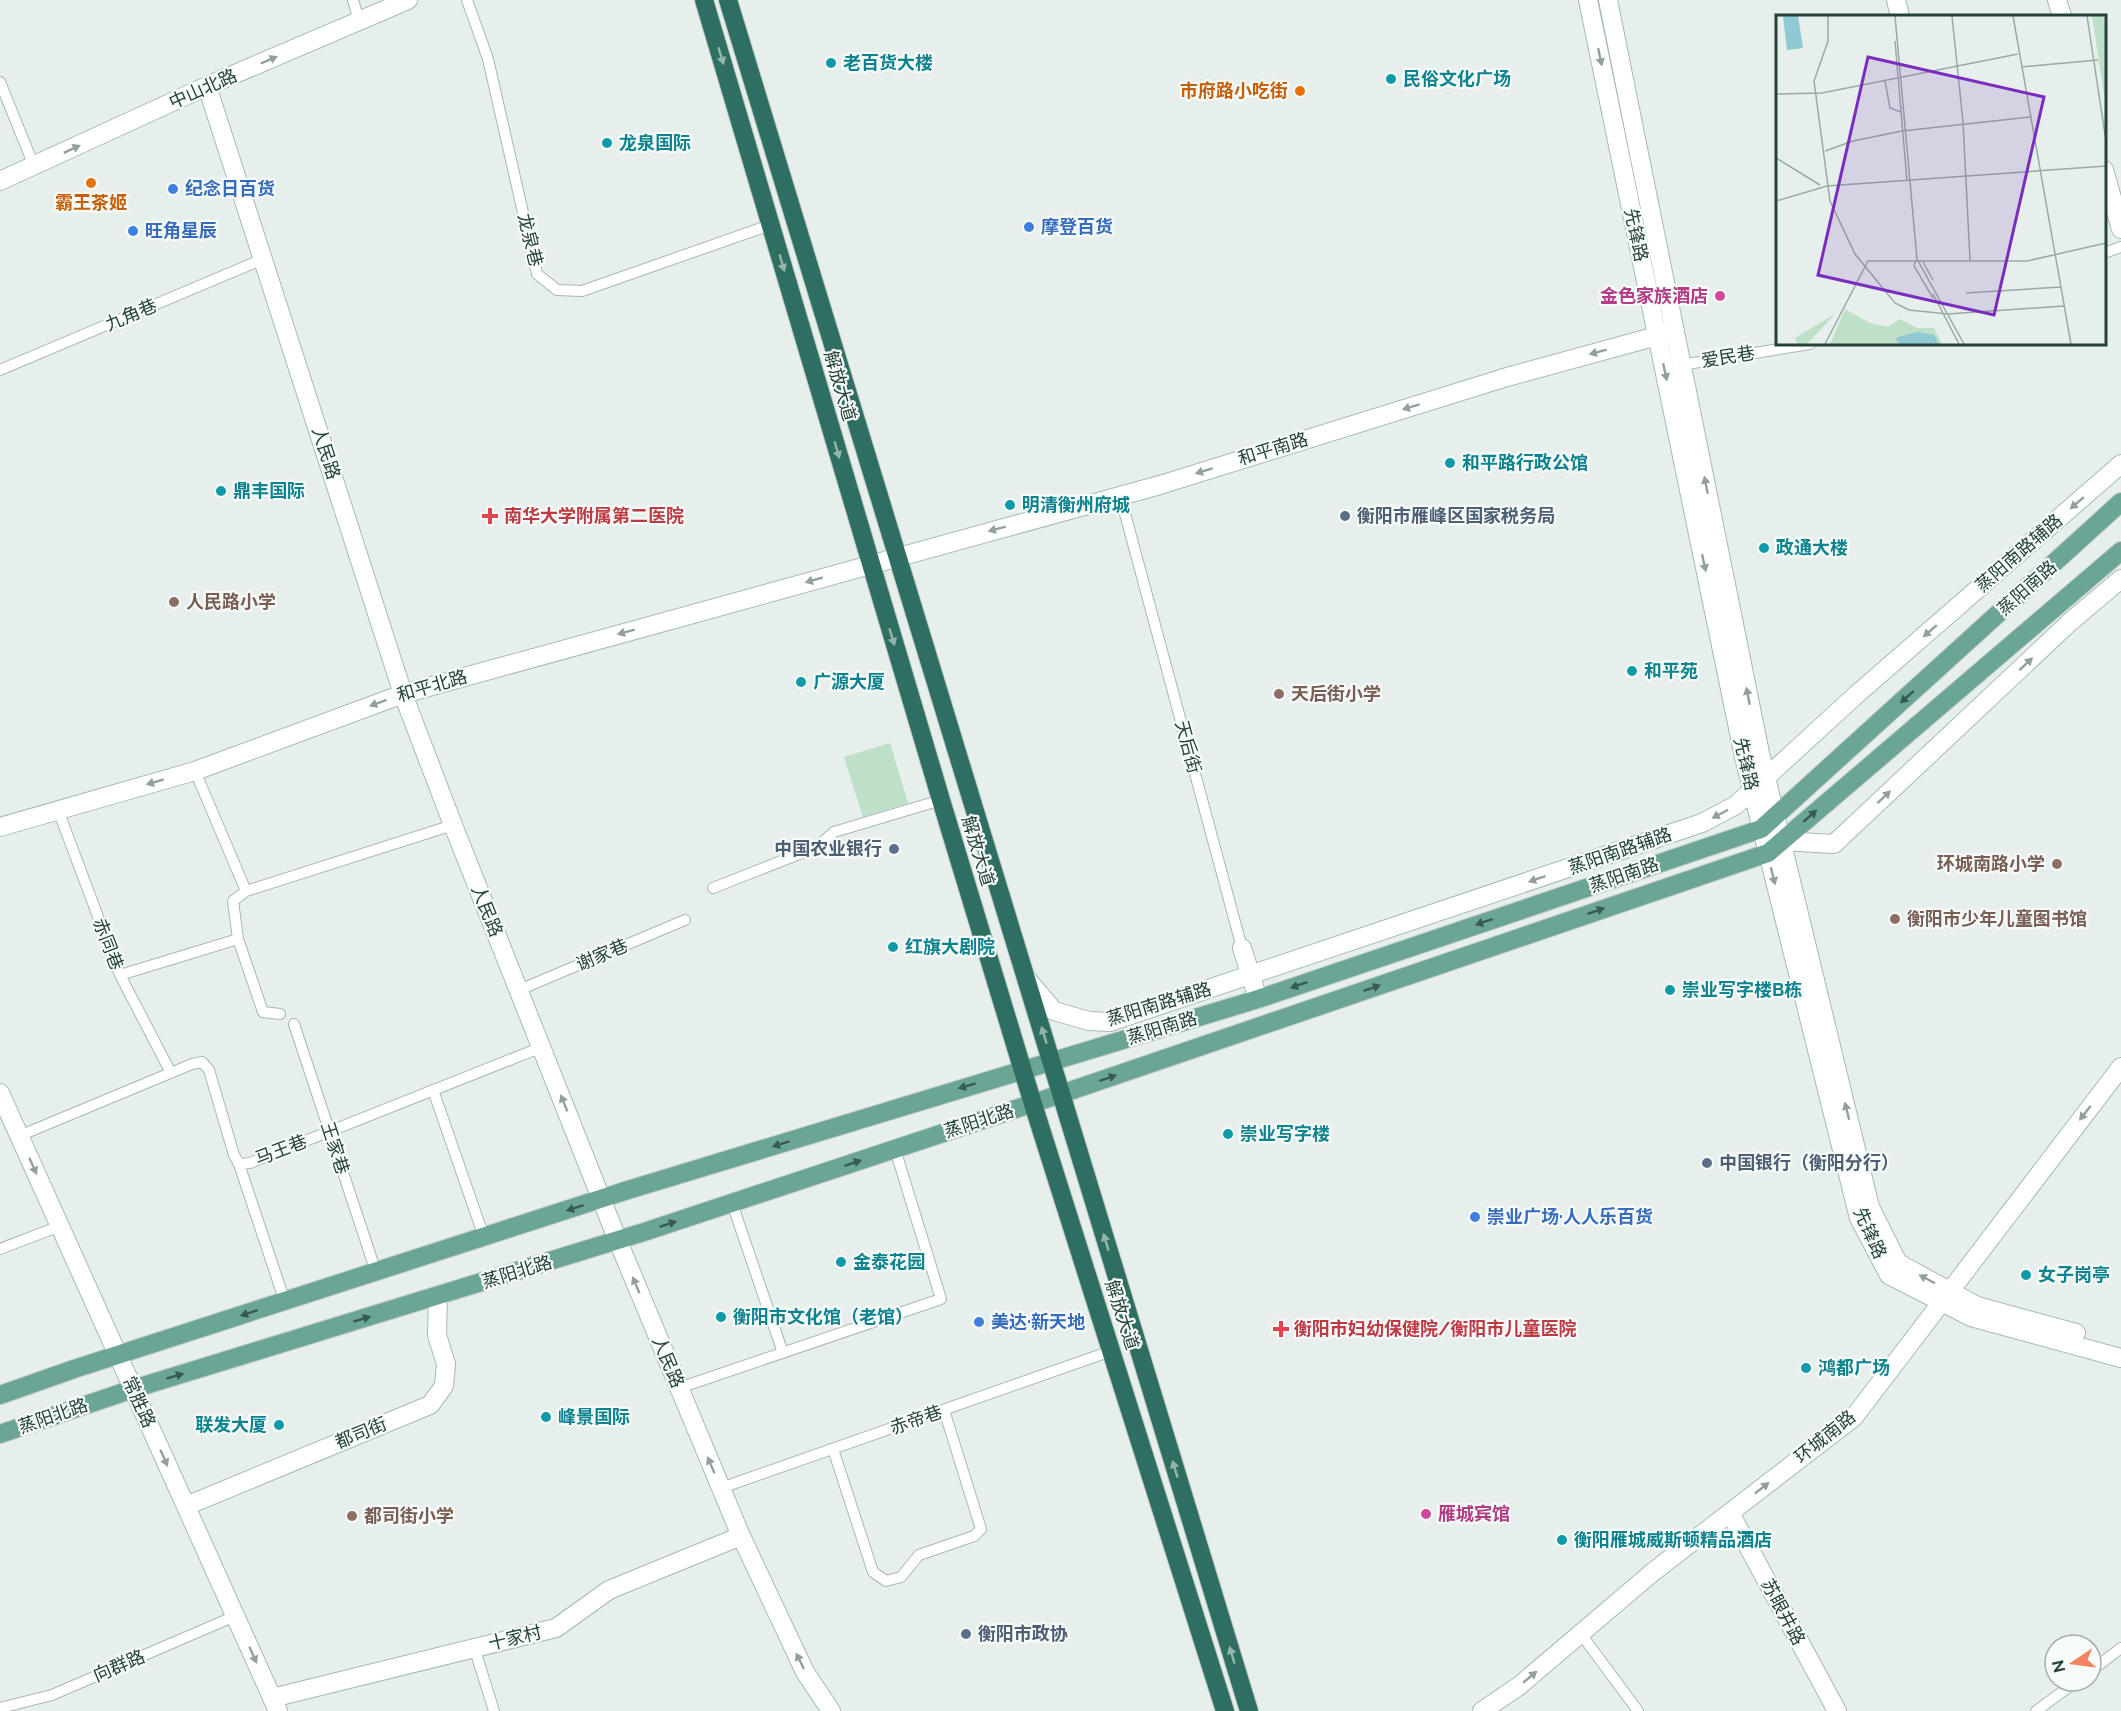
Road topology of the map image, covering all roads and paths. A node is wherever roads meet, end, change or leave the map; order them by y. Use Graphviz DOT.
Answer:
graph roads {
  1 [pos="353,0"];
  2 [pos="408,0"];
  3 [pos="467,0"];
  4 [pos="704,0"];
  5 [pos="728,0"];
  6 [pos="1588,0"];
  7 [pos="1608,0"];
  8 [pos="1896,0"];
  9 [pos="2057,0"];
  10 [pos="1900,15"];
  11 [pos="2062,15"];
  12 [pos="359,21"];
  13 [pos="0,82"];
  14 [pos="207,86"];
  15 [pos="34,166"];
  16 [pos="2106,173"];
  17 [pos="0,181"];
  18 [pos="2115,188"];
  19 [pos="770,225"];
  20 [pos="2121,229"];
  21 [pos="2121,247"];
  22 [pos="2106,252"];
  23 [pos="263,259"];
  24 [pos="1666,333"];
  25 [pos="1804,345"];
  26 [pos="1681,365"];
  27 [pos="0,370"];
  28 [pos="2121,464"];
  29 [pos="1120,495"];
  30 [pos="2121,502"];
  31 [pos="2121,551"];
  32 [pos="898,556"];
  33 [pos="870,564"];
  34 [pos="2121,579"];
  35 [pos="403,694"];
  36 [pos="195,771"];
  37 [pos="1766,778"];
  38 [pos="1752,791"];
  39 [pos="940,800"];
  40 [pos="58,810"];
  41 [pos="1776,816"];
  42 [pos="453,825"];
  43 [pos="0,827"];
  44 [pos="1761,828"];
  45 [pos="1774,847"];
  46 [pos="713,888"];
  47 [pos="246,891"];
  48 [pos="686,920"];
  49 [pos="238,939"];
  50 [pos="1242,948"];
  51 [pos="120,975"];
  52 [pos="1251,975"];
  53 [pos="1026,978"];
  54 [pos="519,990"];
  55 [pos="1258,999"];
  56 [pos="280,1014"];
  57 [pos="294,1024"];
  58 [pos="542,1047"];
  59 [pos="1052,1061"];
  60 [pos="2121,1067"];
  61 [pos="1023,1069"];
  62 [pos="171,1073"];
  63 [pos="434,1090"];
  64 [pos="0,1093"];
  65 [pos="1061,1094"];
  66 [pos="1033,1104"];
  67 [pos="330,1131"];
  68 [pos="19,1136"];
  69 [pos="895,1149"];
  70 [pos="239,1164"];
  71 [pos="602,1199"];
  72 [pos="732,1203"];
  73 [pos="60,1226"];
  74 [pos="484,1237"];
  75 [pos="618,1241"];
  76 [pos="0,1249"];
  77 [pos="376,1272"];
  78 [pos="438,1296"];
  79 [pos="1945,1296"];
  80 [pos="285,1302"];
  81 [pos="2121,1345"];
  82 [pos="1111,1351"];
  83 [pos="783,1353"];
  84 [pos="118,1355"];
  85 [pos="2121,1358"];
  86 [pos="679,1388"];
  87 [pos="133,1389"];
  88 [pos="0,1395"];
  89 [pos="944,1410"];
  90 [pos="0,1434"];
  91 [pos="833,1449"];
  92 [pos="720,1488"];
  93 [pos="186,1506"];
  94 [pos="1730,1513"];
  95 [pos="741,1536"];
  96 [pos="235,1616"];
  97 [pos="1581,1634"];
  98 [pos="474,1647"];
  99 [pos="2121,1648"];
  100 [pos="2103,1662"];
  101 [pos="2061,1693"];
  102 [pos="275,1705"];
  103 [pos="0,1708"];
  104 [pos="494,1711"];
  105 [pos="831,1711"];
  106 [pos="1225,1711"];
  107 [pos="1249,1711"];
  108 [pos="1482,1711"];
  109 [pos="1638,1711"];
  110 [pos="1837,1711"];
  111 [pos="2036,1711"];
  1 -- 12 [label="lane"];
  2 -- 12 [label="street, 中山北路"];
  3 -- 19 [label="lane, 龙泉巷"];
  4 -- 19 [label="highway, 解放大道, one-way"];
  5 -- 32 [label="highway, 解放大道"];
  6 -- 24 [label="street, 先锋路, one-way"];
  7 -- 24 [label="street, 先锋路"];
  8 -- 10 [label="street"];
  9 -- 11 [label="street"];
  14 -- 12 [label="street, 中山北路, one-way"];
  13 -- 15 [label="lane"];
  15 -- 14 [label="street, 中山北路, one-way"];
  14 -- 23 [label="street, 人民路"];
  15 -- 17 [label="street, 中山北路"];
  16 -- 18 [label="street"];
  18 -- 20 [label="street"];
  19 -- 33 [label="highway, 解放大道, one-way"];
  21 -- 22 [label="lane"];
  23 -- 27 [label="lane, 九角巷"];
  23 -- 35 [label="street, 人民路"];
  24 -- 26 [label="street, 先锋路"];
  24 -- 29 [label="street, 和平南路, one-way"];
  24 -- 38 [label="street, 先锋路, one-way"];
  25 -- 26 [label="lane, 爱民巷"];
  37 -- 26 [label="street, 先锋路, one-way"];
  28 -- 37 [label="street, 蒸阳南路辅路, one-way"];
  29 -- 32 [label="street, 和平南路, one-way"];
  29 -- 50 [label="lane, 天后街"];
  30 -- 41 [label="main road, 蒸阳南路, one-way"];
  45 -- 31 [label="main road, 蒸阳南路, one-way"];
  32 -- 33 [label="street, 和平南路"];
  32 -- 53 [label="highway, 解放大道"];
  33 -- 35 [label="street, 和平北路, one-way"];
  33 -- 39 [label="highway, 解放大道, one-way"];
  45 -- 34 [label="street, one-way"];
  35 -- 36 [label="street, 和平北路, one-way"];
  35 -- 42 [label="street, 人民路"];
  36 -- 40 [label="street, 和平北路, one-way"];
  36 -- 47 [label="lane"];
  37 -- 38 [label="street, 蒸阳南路辅路"];
  37 -- 41 [label="street, 先锋路"];
  38 -- 44 [label="street, 先锋路"];
  38 -- 52 [label="street, 蒸阳南路辅路, one-way"];
  39 -- 46 [label="lane"];
  39 -- 61 [label="highway, 解放大道"];
  40 -- 43 [label="street, 和平北路"];
  40 -- 51 [label="lane, 赤同巷"];
  41 -- 44 [label="main road, 蒸阳南路"];
  41 -- 45 [label="street, 先锋路"];
  42 -- 47 [label="lane"];
  42 -- 54 [label="street, 人民路"];
  44 -- 45 [label="street, 先锋路"];
  44 -- 55 [label="main road, 蒸阳南路, one-way"];
  65 -- 45 [label="main road, 蒸阳南路, one-way"];
  45 -- 79 [label="street, 先锋路"];
  47 -- 49 [label="lane"];
  48 -- 54 [label="lane, 谢家巷"];
  49 -- 51 [label="lane"];
  49 -- 56 [label="lane"];
  50 -- 52 [label="street, 天后街"];
  51 -- 62 [label="lane, 赤同巷"];
  52 -- 53 [label="street, 蒸阳南路辅路"];
  52 -- 55 [label="street, 天后街"];
  59 -- 53 [label="highway, 解放大道, one-way"];
  54 -- 58 [label="street, 人民路"];
  55 -- 59 [label="main road, 蒸阳南路"];
  57 -- 67 [label="lane, 王家巷"];
  58 -- 63 [label="lane, 马王巷"];
  71 -- 58 [label="street, 人民路, one-way"];
  59 -- 61 [label="main road, 蒸阳南路"];
  59 -- 65 [label="highway, 解放大道"];
  60 -- 79 [label="street, 环城南路, one-way"];
  61 -- 66 [label="highway, 解放大道"];
  61 -- 71 [label="main road, 蒸阳北路, one-way"];
  62 -- 68 [label="lane, 马王巷"];
  62 -- 70 [label="lane, 马王巷"];
  63 -- 67 [label="lane, 马王巷"];
  63 -- 74 [label="lane"];
  64 -- 68 [label="street, 常胜路"];
  65 -- 66 [label="main road, 蒸阳南路"];
  107 -- 65 [label="highway, 解放大道, one-way"];
  66 -- 69 [label="main road, 蒸阳北路"];
  66 -- 82 [label="highway, 解放大道"];
  67 -- 70 [label="lane, 马王巷"];
  67 -- 77 [label="lane, 王家巷"];
  68 -- 73 [label="street, 常胜路, one-way"];
  72 -- 69 [label="main road, 蒸阳北路, one-way"];
  69 -- 83 [label="lane"];
  70 -- 80 [label="lane"];
  71 -- 74 [label="main road, 蒸阳北路, one-way"];
  71 -- 75 [label="street, 人民路"];
  75 -- 72 [label="main road, 蒸阳北路, one-way"];
  72 -- 83 [label="lane"];
  73 -- 76 [label="lane"];
  73 -- 84 [label="street, 常胜路"];
  74 -- 77 [label="main road, 蒸阳北路"];
  75 -- 78 [label="main road, 蒸阳北路"];
  86 -- 75 [label="street, 人民路, one-way"];
  77 -- 80 [label="main road, 蒸阳北路"];
  87 -- 78 [label="main road, 蒸阳北路, one-way"];
  78 -- 93 [label="street, 都司街"];
  79 -- 81 [label="street, 先锋路"];
  79 -- 85 [label="street, 先锋路"];
  94 -- 79 [label="street, 环城南路, one-way"];
  80 -- 84 [label="main road, 蒸阳北路, one-way"];
  82 -- 89 [label="lane, 赤帝巷"];
  82 -- 106 [label="highway, 解放大道"];
  83 -- 86 [label="lane"];
  84 -- 87 [label="street, 常胜路"];
  84 -- 88 [label="main road, 蒸阳北路"];
  92 -- 86 [label="street, 人民路, one-way"];
  87 -- 90 [label="main road, 蒸阳北路"];
  87 -- 93 [label="street, 常胜路, one-way"];
  89 -- 91 [label="lane, 赤帝巷"];
  89 -- 91 [label="lane"];
  91 -- 92 [label="lane, 赤帝巷"];
  92 -- 95 [label="street, 人民路"];
  93 -- 96 [label="street, 常胜路"];
  94 -- 97 [label="street, 环城南路"];
  94 -- 110 [label="street, 苏眼井路"];
  95 -- 98 [label="street, 十家村"];
  105 -- 95 [label="street, 人民路, one-way"];
  96 -- 102 [label="street, 常胜路, one-way"];
  96 -- 103 [label="lane, 向群路"];
  108 -- 97 [label="street, 环城南路, one-way"];
  97 -- 109 [label="lane"];
  98 -- 102 [label="street, 十家村"];
  98 -- 104 [label="lane"];
  99 -- 100 [label="lane"];
  101 -- 111 [label="lane"];
}
